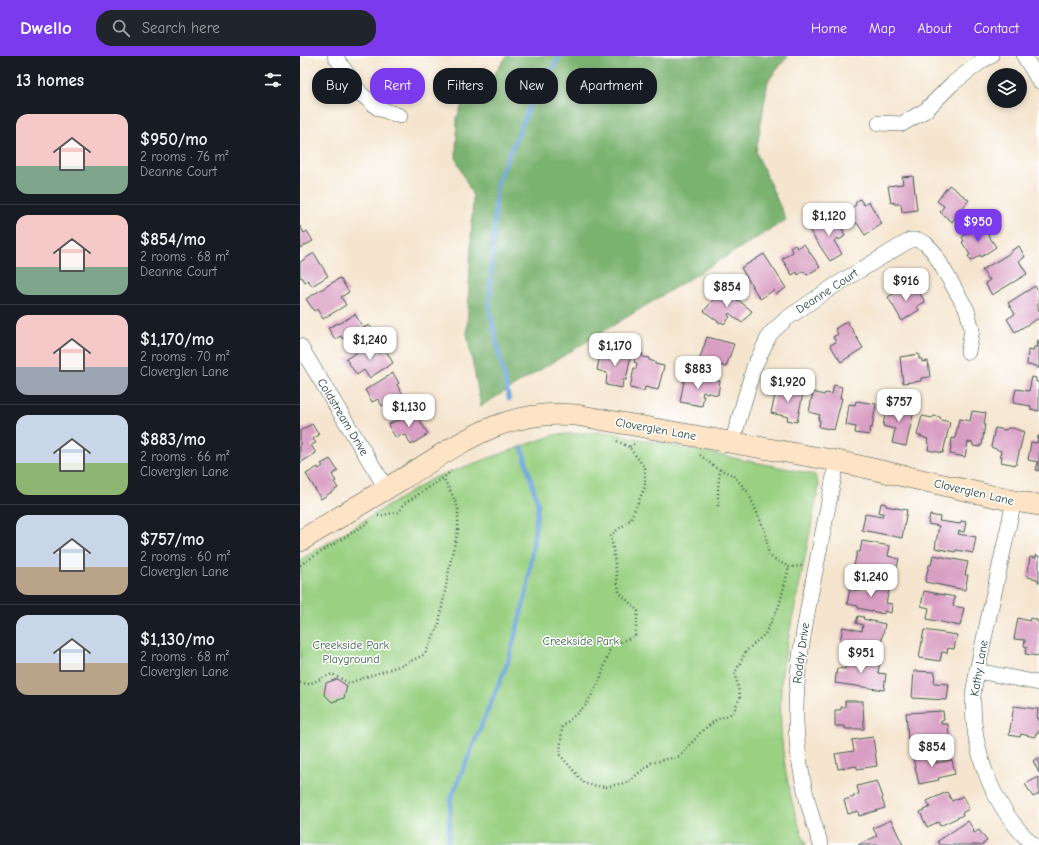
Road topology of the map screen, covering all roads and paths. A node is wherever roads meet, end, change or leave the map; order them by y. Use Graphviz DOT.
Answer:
graph roads {
  1 [pos="335,56"];
  2 [pos="991,56"];
  3 [pos="1024,56"];
  4 [pos="1039,81"];
  5 [pos="400,116"];
  6 [pos="879,123"];
  7 [pos="300,346"];
  8 [pos="968,352"];
  9 [pos="615,441"];
  10 [pos="732,442"];
  11 [pos="635,444"];
  12 [pos="629,447"];
  13 [pos="699,455"];
  14 [pos="433,460"];
  15 [pos="837,461"];
  16 [pos="456,467"];
  17 [pos="720,469"];
  18 [pos="443,478"];
  19 [pos="386,488"];
  20 [pos="1014,501"];
  21 [pos="1039,505"];
  22 [pos="718,506"];
  23 [pos="300,541"];
  24 [pos="300,565"];
  25 [pos="789,567"];
  26 [pos="816,568"];
  27 [pos="977,671"];
  28 [pos="300,683"];
  29 [pos="1039,683"];
  30 [pos="821,845"];
  31 [pos="1032,845"];
  1 -- 5 [label="street"];
  2 -- 6 [label="street"];
  3 -- 4 [label="street"];
  7 -- 19 [label="street, Coldstream Drive"];
  8 -- 10 [label="street, Deanne Court"];
  9 -- 12 [label="path"];
  10 -- 14 [label="street, Cloverglen Lane"];
  10 -- 15 [label="street, Cloverglen Lane"];
  11 -- 12 [label="path"];
  12 -- 25 [label="path"];
  13 -- 17 [label="path"];
  14 -- 18 [label="path"];
  14 -- 19 [label="street, Cloverglen Lane"];
  15 -- 20 [label="street, Cloverglen Lane"];
  15 -- 26 [label="street, Roddy Drive"];
  16 -- 18 [label="path"];
  17 -- 22 [label="path"];
  17 -- 25 [label="path"];
  18 -- 24 [label="path"];
  18 -- 28 [label="path"];
  19 -- 23 [label="street, Cloverglen Lane"];
  20 -- 21 [label="street, Cloverglen Lane"];
  20 -- 27 [label="street, Kathy Lane"];
  25 -- 26 [label="path"];
  26 -- 30 [label="street, Roddy Drive"];
  27 -- 29 [label="street"];
  27 -- 31 [label="street, Kathy Lane"];
}
